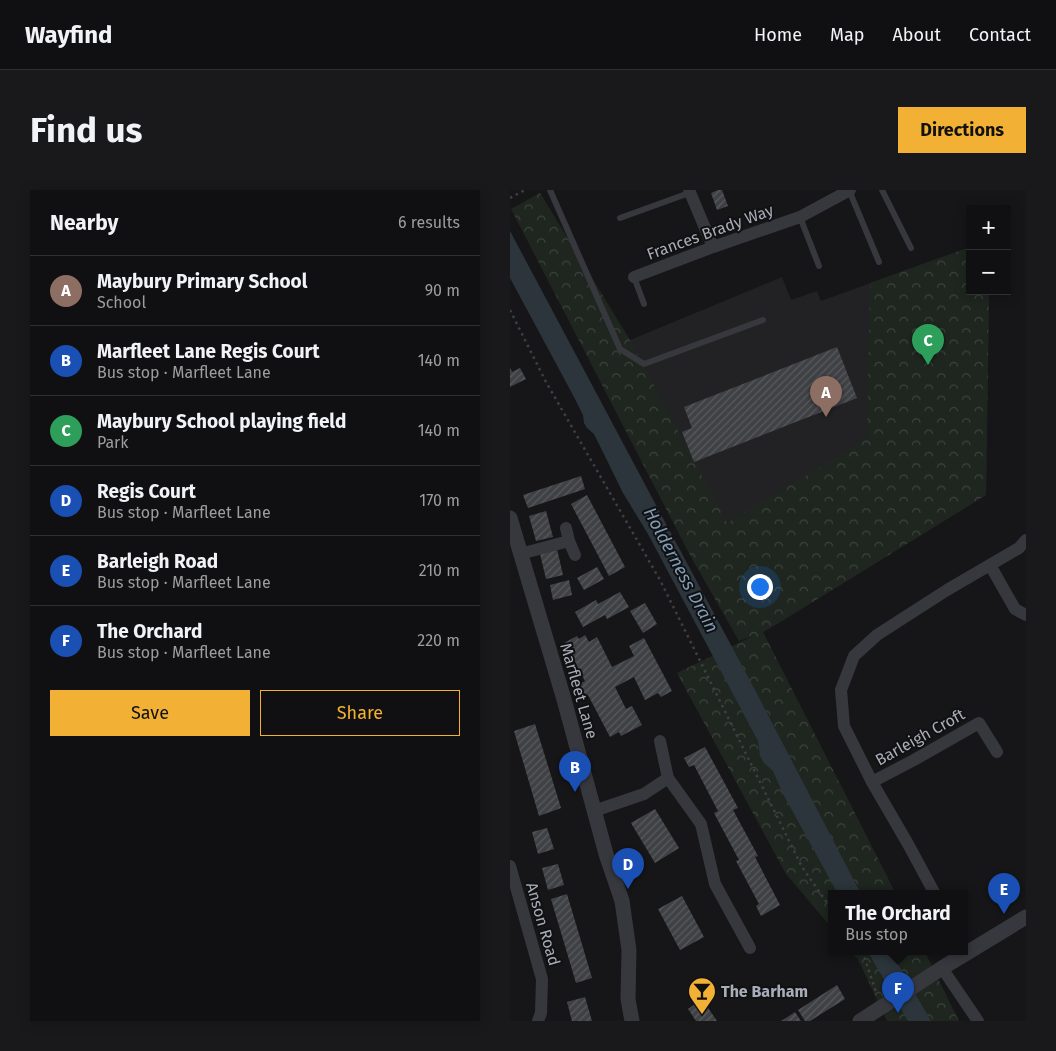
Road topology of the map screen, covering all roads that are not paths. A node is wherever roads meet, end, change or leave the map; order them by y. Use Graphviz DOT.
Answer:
graph roads {
  1 [pos="550,190"];
  2 [pos="850,190"];
  3 [pos="882,190"];
  4 [pos="692,191"];
  5 [pos="800,217"];
  6 [pos="620,218"];
  7 [pos="712,248"];
  8 [pos="911,248"];
  9 [pos="879,262"];
  10 [pos="819,266"];
  11 [pos="634,277"];
  12 [pos="644,304"];
  13 [pos="763,320"];
  14 [pos="510,518"];
  15 [pos="566,528"];
  16 [pos="1026,540"];
  17 [pos="569,541"];
  18 [pos="520,554"];
  19 [pos="574,555"];
  20 [pos="990,565"];
  21 [pos="1026,615"];
  22 [pos="660,742"];
  23 [pos="997,752"];
  24 [pos="668,778"];
  25 [pos="872,782"];
  26 [pos="594,811"];
  27 [pos="510,866"];
  28 [pos="933,890"];
  29 [pos="1026,916"];
  30 [pos="968,946"];
  31 [pos="750,948"];
  32 [pos="957,955"];
  33 [pos="942,968"];
  34 [pos="538,1021"];
  35 [pos="632,1021"];
  36 [pos="860,1021"];
  37 [pos="978,1021"];
  1 -- 13 [label="lane"];
  2 -- 5 [label="street, Frances Brady Way"];
  2 -- 9 [label="lane"];
  3 -- 8 [label="lane"];
  4 -- 6 [label="lane"];
  4 -- 7 [label="street"];
  5 -- 7 [label="street, Frances Brady Way"];
  5 -- 10 [label="lane"];
  7 -- 11 [label="street, Frances Brady Way"];
  11 -- 12 [label="lane"];
  14 -- 18 [label="street, Marfleet Lane"];
  15 -- 17 [label="street"];
  16 -- 20 [label="street"];
  17 -- 18 [label="street"];
  17 -- 19 [label="street"];
  18 -- 26 [label="street, Marfleet Lane"];
  20 -- 21 [label="street"];
  20 -- 25 [label="street"];
  22 -- 24 [label="street"];
  23 -- 25 [label="street, Barleigh Croft"];
  24 -- 26 [label="street"];
  24 -- 31 [label="street"];
  25 -- 28 [label="street"];
  26 -- 35 [label="street, Marfleet Lane"];
  27 -- 34 [label="street, Anson Road"];
  29 -- 30 [label="street"];
  32 -- 33 [label="street"];
  33 -- 36 [label="street"];
  33 -- 37 [label="street"];
}
